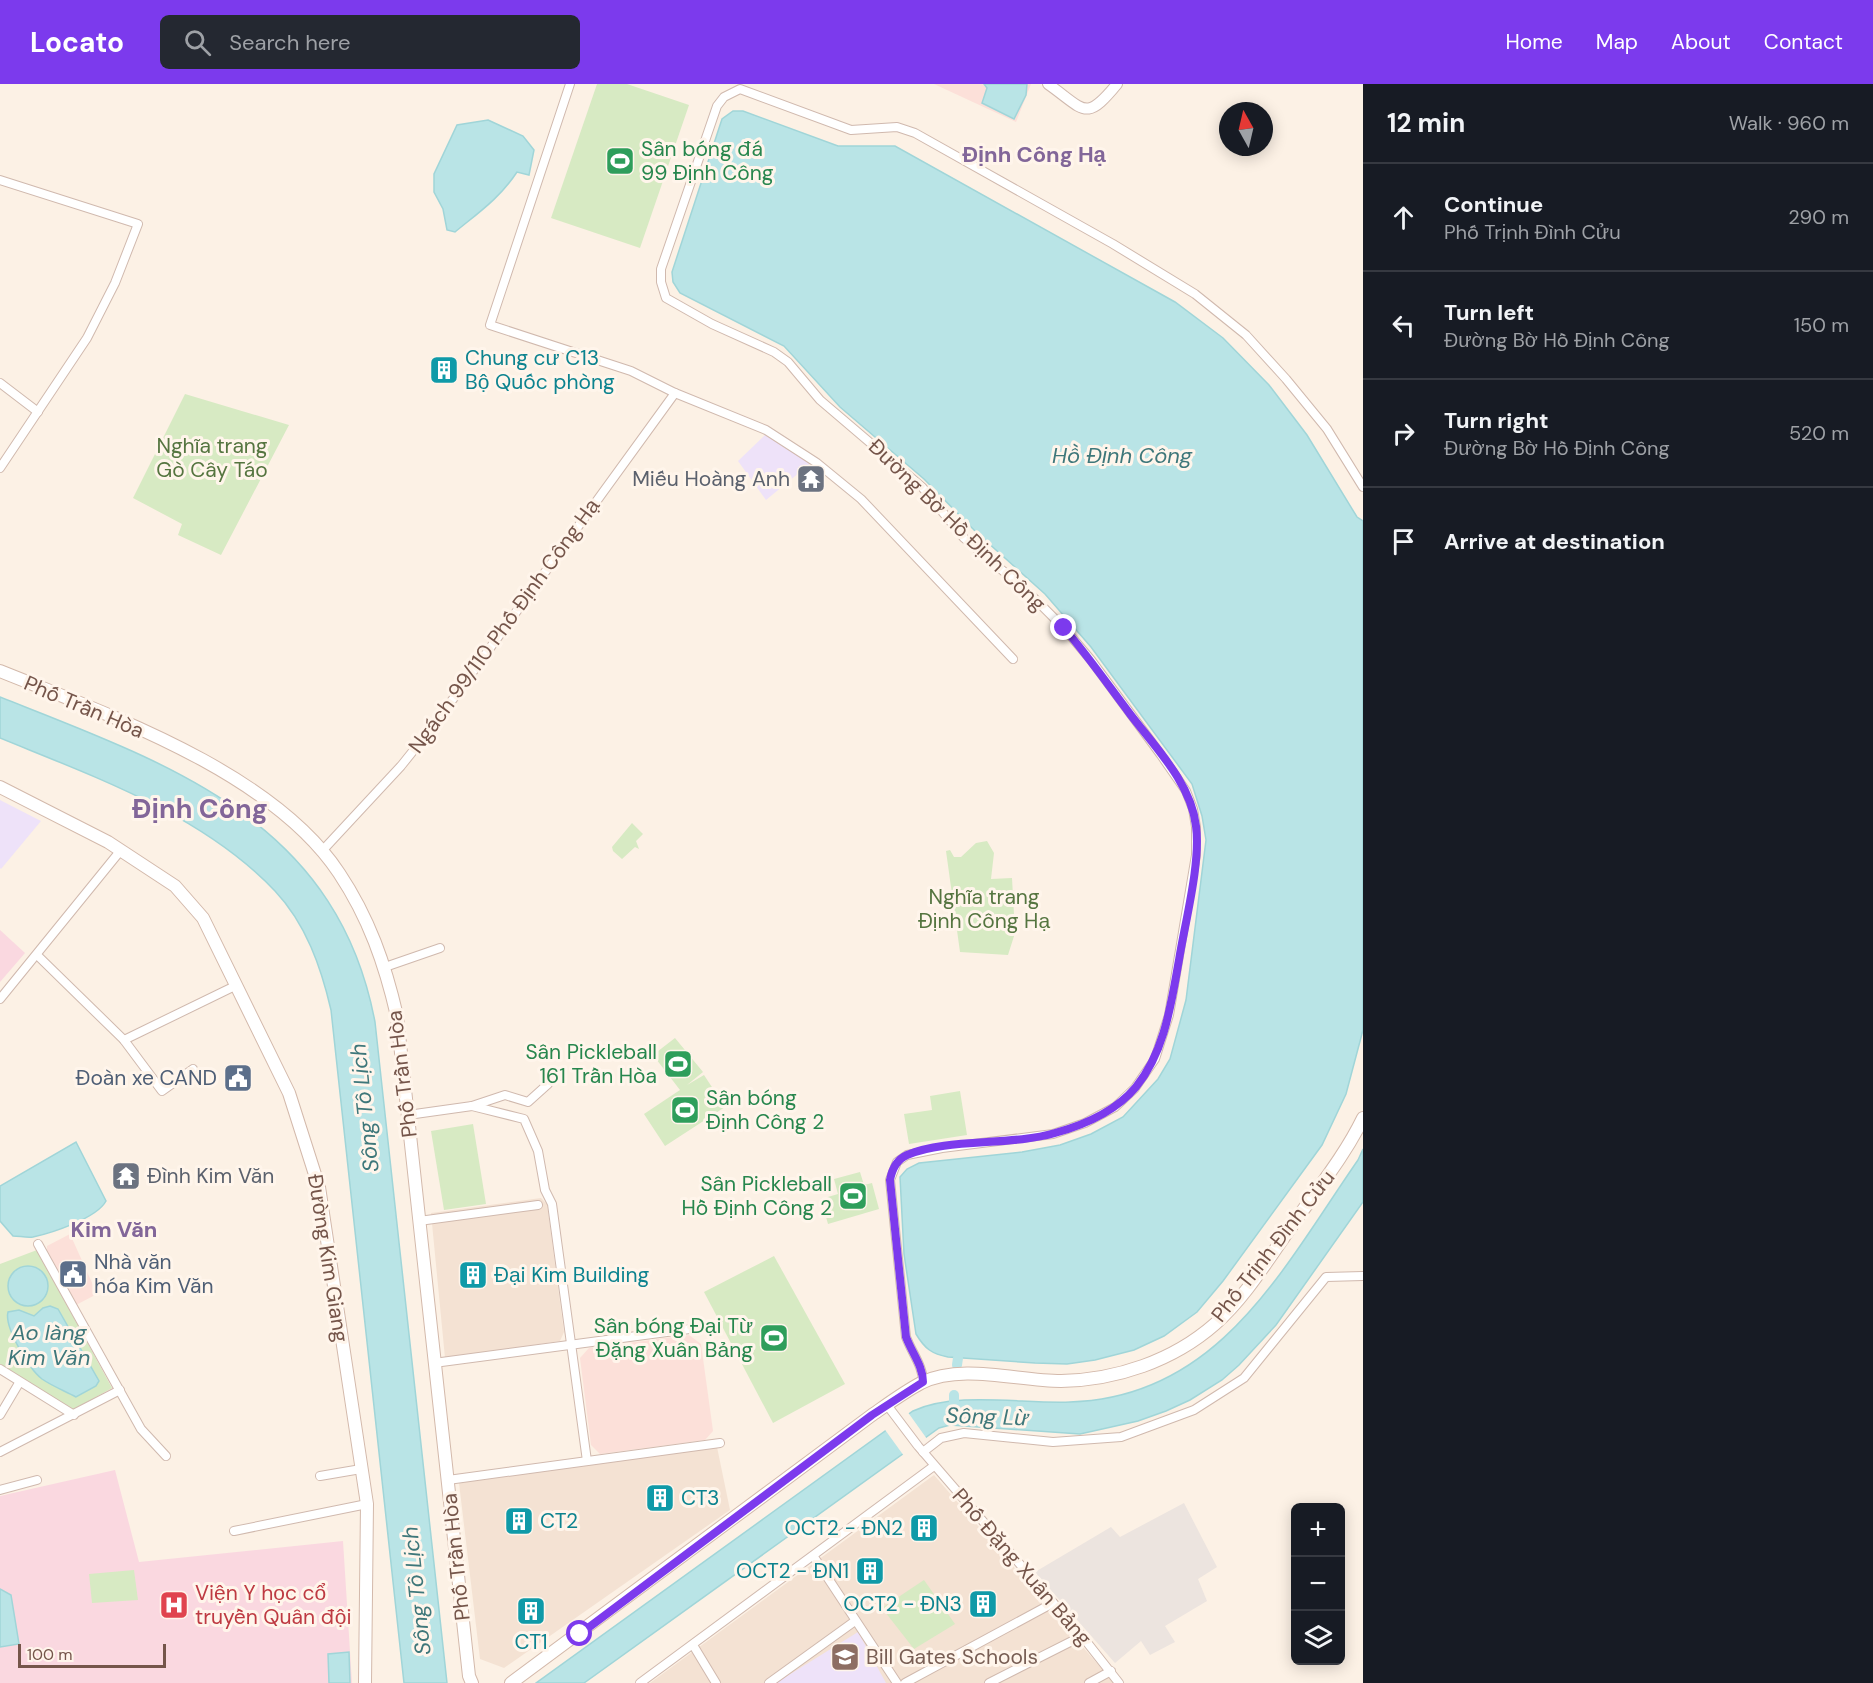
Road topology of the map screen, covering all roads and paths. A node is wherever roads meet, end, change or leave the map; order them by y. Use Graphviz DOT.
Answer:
graph roads {
  1 [pos="570,84"];
  2 [pos="1048,84"];
  3 [pos="1117,84"];
  4 [pos="0,180"];
  5 [pos="0,383"];
  6 [pos="675,393"];
  7 [pos="38,412"];
  8 [pos="0,468"];
  9 [pos="1363,487"];
  10 [pos="1013,659"];
  11 [pos="0,671"];
  12 [pos="0,787"];
  13 [pos="121,850"];
  14 [pos="322,851"];
  15 [pos="440,948"];
  16 [pos="37,955"];
  17 [pos="385,967"];
  18 [pos="237,985"];
  19 [pos="0,999"];
  20 [pos="124,1040"];
  21 [pos="194,1069"];
  22 [pos="548,1084"];
  23 [pos="472,1106"];
  24 [pos="408,1115"];
  25 [pos="1363,1118"];
  26 [pos="538,1205"];
  27 [pos="419,1221"];
  28 [pos="38,1244"];
  29 [pos="1363,1276"];
  30 [pos="697,1328"];
  31 [pos="570,1345"];
  32 [pos="434,1363"];
  33 [pos="0,1369"];
  34 [pos="923,1382"];
  35 [pos="19,1383"];
  36 [pos="120,1390"];
  37 [pos="889,1408"];
  38 [pos="0,1415"];
  39 [pos="74,1415"];
  40 [pos="720,1443"];
  41 [pos="920,1449"];
  42 [pos="0,1452"];
  43 [pos="166,1456"];
  44 [pos="587,1461"];
  45 [pos="934,1466"];
  46 [pos="361,1469"];
  47 [pos="320,1476"];
  48 [pos="37,1480"];
  49 [pos="448,1480"];
  50 [pos="0,1490"];
  51 [pos="367,1504"];
  52 [pos="234,1531"];
  53 [pos="814,1557"];
  54 [pos="1053,1603"];
  55 [pos="855,1621"];
  56 [pos="1082,1636"];
  57 [pos="693,1645"];
  58 [pos="1111,1671"];
  59 [pos="365,1683"];
  60 [pos="472,1683"];
  61 [pos="511,1683"];
  62 [pos="640,1683"];
  63 [pos="716,1683"];
  64 [pos="769,1683"];
  65 [pos="897,1683"];
  66 [pos="905,1683"];
  67 [pos="989,1683"];
  68 [pos="1089,1683"];
  69 [pos="1119,1683"];
  1 -- 6 [label="street"];
  2 -- 3 [label="street"];
  4 -- 7 [label="street"];
  5 -- 7 [label="street"];
  6 -- 10 [label="street"];
  6 -- 14 [label="street, Ngách 99/110 Phố Định Công Hạ"];
  7 -- 8 [label="street"];
  9 -- 34 [label="street, Đường Bờ Hồ Định Công"];
  11 -- 14 [label="main road, Phố Trần Hòa"];
  12 -- 13 [label="main road, Đường Kim Giang"];
  13 -- 16 [label="street"];
  13 -- 18 [label="main road, Đường Kim Giang"];
  14 -- 17 [label="main road, Phố Trần Hòa"];
  15 -- 17 [label="street"];
  16 -- 19 [label="street"];
  16 -- 20 [label="street"];
  17 -- 24 [label="main road, Phố Trần Hòa"];
  18 -- 20 [label="street"];
  18 -- 46 [label="main road, Đường Kim Giang"];
  20 -- 21 [label="street"];
  22 -- 23 [label="street"];
  23 -- 24 [label="street"];
  23 -- 31 [label="street"];
  24 -- 27 [label="main road, Phố Trần Hòa"];
  25 -- 34 [label="main road, Phố Trịnh Đình Cửu"];
  26 -- 27 [label="street"];
  27 -- 32 [label="main road, Phố Trần Hòa"];
  28 -- 36 [label="street"];
  29 -- 41 [label="street"];
  30 -- 31 [label="street"];
  31 -- 32 [label="street"];
  31 -- 44 [label="street"];
  32 -- 49 [label="main road, Phố Trần Hòa"];
  33 -- 35 [label="street"];
  34 -- 37 [label="main road, Phố Trịnh Đình Cửu"];
  35 -- 38 [label="street"];
  35 -- 39 [label="street"];
  36 -- 39 [label="street"];
  36 -- 43 [label="street"];
  37 -- 41 [label="street, Phố Đặng Xuân Bảng"];
  37 -- 61 [label="main road, Phố Trịnh Đình Cửu"];
  39 -- 42 [label="street"];
  40 -- 44 [label="street"];
  41 -- 45 [label="street, Phố Đặng Xuân Bảng"];
  44 -- 49 [label="street"];
  45 -- 53 [label="street"];
  45 -- 54 [label="street, Phố Đặng Xuân Bảng"];
  46 -- 47 [label="street"];
  46 -- 51 [label="main road, Đường Kim Giang"];
  48 -- 50 [label="street"];
  49 -- 60 [label="main road, Phố Trần Hòa"];
  51 -- 52 [label="street"];
  51 -- 59 [label="main road, Đường Kim Giang"];
  53 -- 55 [label="street"];
  53 -- 57 [label="street"];
  54 -- 56 [label="street, Phố Đặng Xuân Bảng"];
  54 -- 66 [label="street"];
  55 -- 64 [label="street"];
  55 -- 65 [label="street"];
  56 -- 58 [label="street, Phố Đặng Xuân Bảng"];
  56 -- 67 [label="street"];
  57 -- 62 [label="street"];
  57 -- 63 [label="street"];
  58 -- 68 [label="street"];
  58 -- 69 [label="street, Phố Đặng Xuân Bảng"];
}
